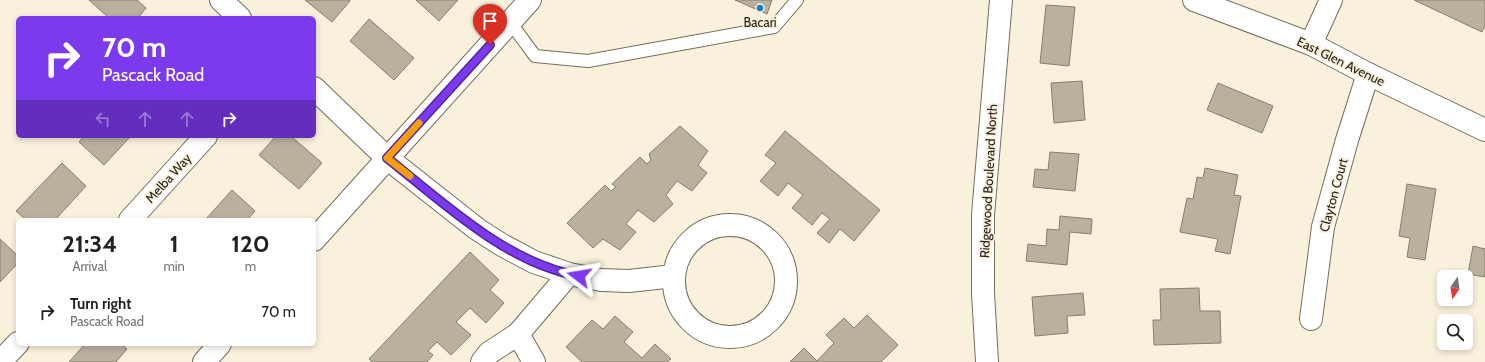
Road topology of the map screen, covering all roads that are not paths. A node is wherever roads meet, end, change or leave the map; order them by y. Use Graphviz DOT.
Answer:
graph roads {
  1 [pos="221,0"];
  2 [pos="530,0"];
  3 [pos="796,0"];
  4 [pos="1001,0"];
  5 [pos="1194,0"];
  6 [pos="1331,0"];
  7 [pos="238,16"];
  8 [pos="510,22"];
  9 [pos="1311,44"];
  10 [pos="1368,74"];
  11 [pos="316,90"];
  12 [pos="1485,130"];
  13 [pos="204,138"];
  14 [pos="387,158"];
  15 [pos="132,218"];
  16 [pos="316,238"];
  17 [pos="569,274"];
  18 [pos="674,276"];
  19 [pos="1311,319"];
  20 [pos="518,334"];
  21 [pos="16,345"];
  22 [pos="218,346"];
  23 [pos="0,362"];
  24 [pos="204,362"];
  25 [pos="482,362"];
  26 [pos="534,362"];
  27 [pos="987,362"];
  1 -- 7 [label="street"];
  2 -- 8 [label="street"];
  3 -- 8 [label="lane"];
  4 -- 27 [label="street, Ridgewood Boulevard North"];
  5 -- 9 [label="street, East Glen Avenue"];
  6 -- 9 [label="street"];
  8 -- 14 [label="street"];
  9 -- 10 [label="street, East Glen Avenue"];
  10 -- 12 [label="street, East Glen Avenue"];
  10 -- 19 [label="street, Clayton Court"];
  11 -- 14 [label="street"];
  13 -- 15 [label="street, Melba Way"];
  14 -- 16 [label="street"];
  14 -- 17 [label="street"];
  17 -- 18 [label="street"];
  17 -- 20 [label="street"];
  18 -- 18 [label="street"];
  20 -- 25 [label="street"];
  20 -- 26 [label="street"];
  21 -- 23 [label="street"];
  22 -- 24 [label="street"];
}
